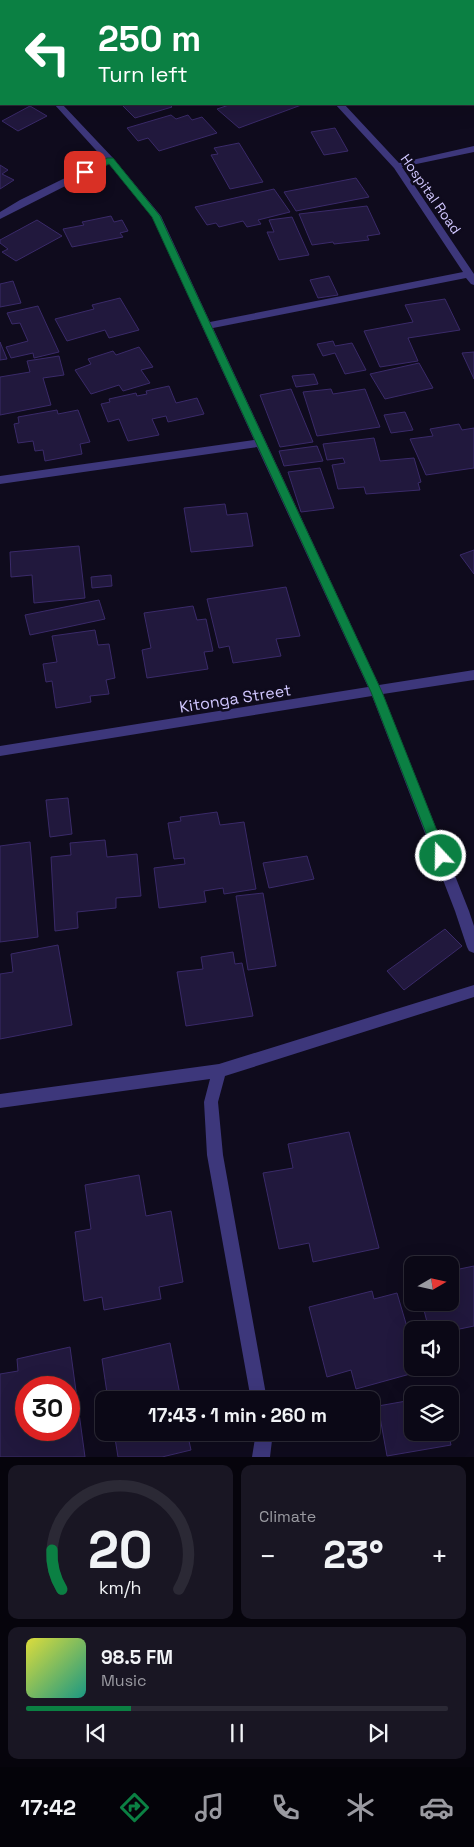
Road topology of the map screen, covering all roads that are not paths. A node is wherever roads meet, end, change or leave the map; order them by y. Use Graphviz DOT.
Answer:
graph roads {
  1 [pos="59,105"];
  2 [pos="340,105"];
  3 [pos="474,149"];
  4 [pos="110,160"];
  5 [pos="397,166"];
  6 [pos="0,216"];
  7 [pos="471,278"];
  8 [pos="207,326"];
  9 [pos="260,443"];
  10 [pos="0,480"];
  11 [pos="474,675"];
  12 [pos="376,692"];
  13 [pos="0,751"];
  14 [pos="474,947"];
  15 [pos="474,991"];
  16 [pos="219,1070"];
  17 [pos="0,1101"];
  18 [pos="257,1391"];
  19 [pos="264,1441"];
  20 [pos="261,1457"];
  1 -- 4 [label="street"];
  2 -- 5 [label="street, Hospital Road"];
  3 -- 5 [label="street"];
  4 -- 6 [label="street"];
  4 -- 8 [label="street"];
  5 -- 7 [label="street, Hospital Road"];
  7 -- 8 [label="street"];
  8 -- 9 [label="street"];
  9 -- 10 [label="street"];
  9 -- 12 [label="street"];
  11 -- 12 [label="street, Kitonga Street"];
  12 -- 13 [label="street, Kitonga Street"];
  12 -- 14 [label="street"];
  15 -- 16 [label="street"];
  16 -- 17 [label="street"];
  16 -- 18 [label="street"];
  19 -- 20 [label="street"];
}
